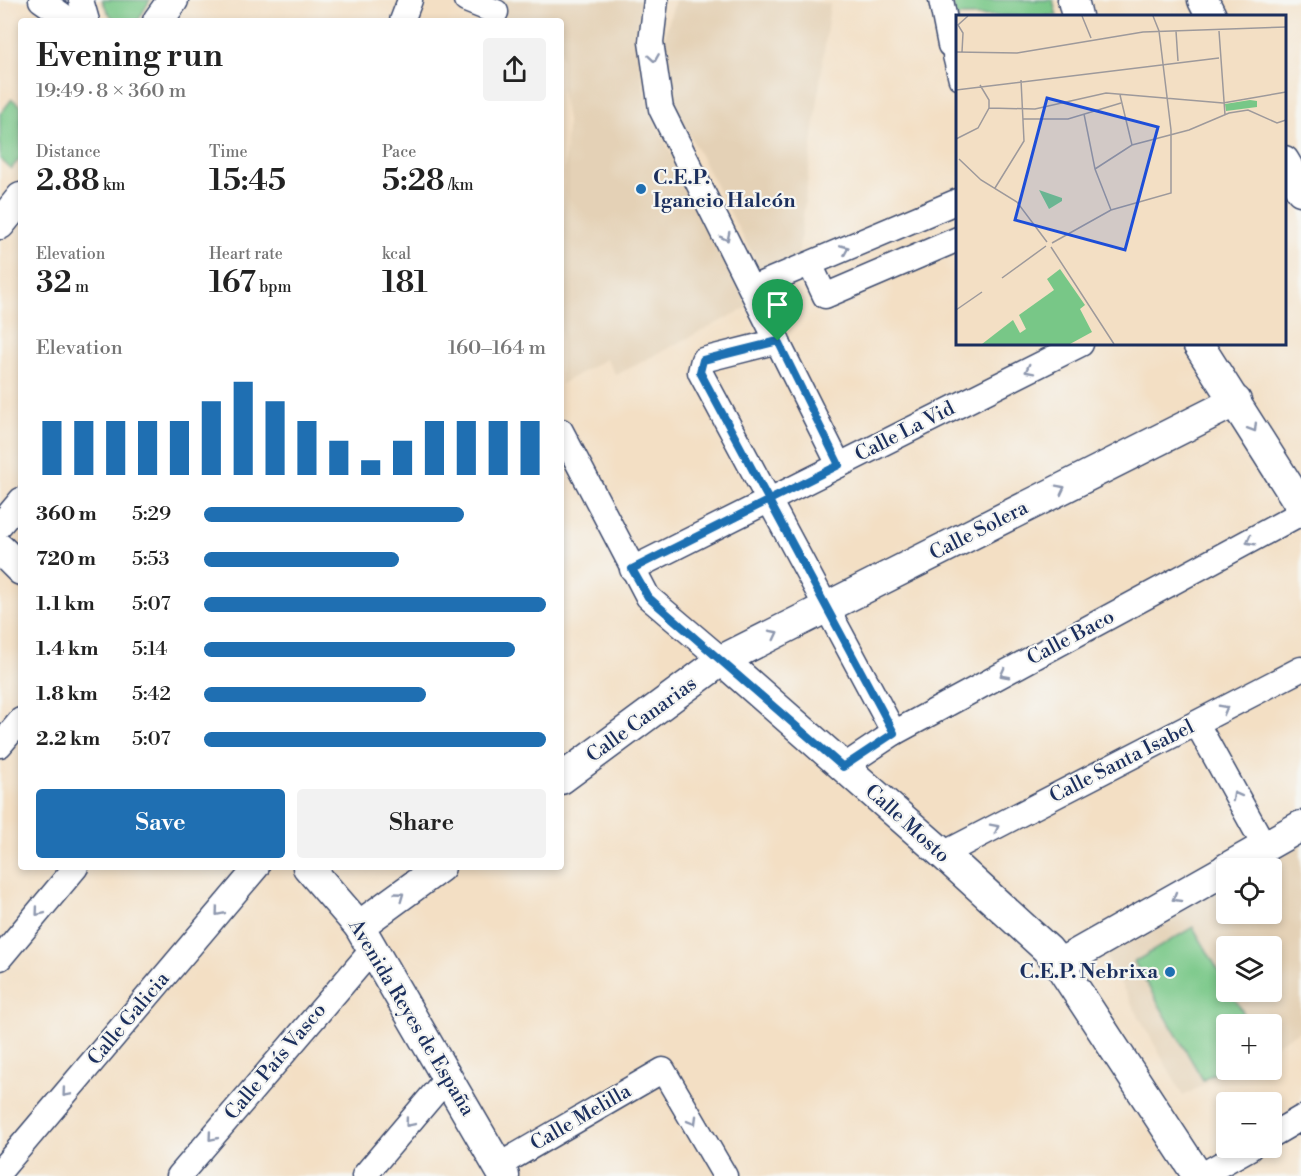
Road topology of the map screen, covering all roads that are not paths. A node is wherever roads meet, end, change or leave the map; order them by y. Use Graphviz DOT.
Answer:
graph roads {
  1 [pos="81,0"];
  2 [pos="173,0"];
  3 [pos="410,0"];
  4 [pos="466,0"];
  5 [pos="656,0"];
  6 [pos="941,0"];
  7 [pos="1073,0"];
  8 [pos="1203,0"];
  9 [pos="50,2"];
  10 [pos="496,12"];
  11 [pos="1077,15"];
  12 [pos="1210,15"];
  13 [pos="68,18"];
  14 [pos="86,18"];
  15 [pos="160,18"];
  16 [pos="403,18"];
  17 [pos="953,52"];
  18 [pos="956,73"];
  19 [pos="1286,164"];
  20 [pos="1301,190"];
  21 [pos="956,201"];
  22 [pos="18,202"];
  23 [pos="0,224"];
  24 [pos="956,239"];
  25 [pos="810,264"];
  26 [pos="752,288"];
  27 [pos="778,341"];
  28 [pos="1079,345"];
  29 [pos="1199,345"];
  30 [pos="1236,401"];
  31 [pos="564,437"];
  32 [pos="839,465"];
  33 [pos="770,501"];
  34 [pos="18,504"];
  35 [pos="1301,506"];
  36 [pos="1301,513"];
  37 [pos="0,525"];
  38 [pos="0,549"];
  39 [pos="18,567"];
  40 [pos="632,569"];
  41 [pos="827,608"];
  42 [pos="722,660"];
  43 [pos="1301,669"];
  44 [pos="18,723"];
  45 [pos="1197,724"];
  46 [pos="894,733"];
  47 [pos="0,744"];
  48 [pos="843,767"];
  49 [pos="564,777"];
  50 [pos="1301,826"];
  51 [pos="1265,847"];
  52 [pos="943,854"];
  53 [pos="1246,858"];
  54 [pos="73,870"];
  55 [pos="254,870"];
  56 [pos="310,870"];
  57 [pos="437,870"];
  58 [pos="1216,875"];
  59 [pos="366,937"];
  60 [pos="0,958"];
  61 [pos="1059,964"];
  62 [pos="447,1078"];
  63 [pos="1301,1118"];
  64 [pos="1282,1129"];
  65 [pos="1232,1158"];
  66 [pos="0,1171"];
  67 [pos="501,1171"];
  68 [pos="179,1176"];
  69 [pos="364,1176"];
  70 [pos="725,1176"];
  71 [pos="1199,1176"];
  1 -- 14 [label="street"];
  2 -- 15 [label="street"];
  3 -- 16 [label="street"];
  4 -- 10 [label="street"];
  5 -- 26 [label="street, one-way"];
  6 -- 17 [label="street"];
  7 -- 11 [label="street"];
  8 -- 12 [label="street"];
  9 -- 13 [label="street"];
  17 -- 18 [label="street"];
  19 -- 20 [label="street"];
  25 -- 21 [label="street, one-way"];
  22 -- 23 [label="street"];
  24 -- 25 [label="street"];
  25 -- 26 [label="street"];
  26 -- 27 [label="street"];
  27 -- 32 [label="street"];
  27 -- 33 [label="street"];
  28 -- 32 [label="street, Calle La Vid, one-way"];
  29 -- 30 [label="street"];
  30 -- 35 [label="street, one-way"];
  41 -- 30 [label="street, Calle Solera, one-way"];
  31 -- 40 [label="street, Calle Mosto"];
  32 -- 33 [label="street, Calle La Vid"];
  33 -- 40 [label="street, Calle La Vid"];
  33 -- 41 [label="street"];
  34 -- 37 [label="street"];
  36 -- 46 [label="street, Calle Baco, one-way"];
  38 -- 39 [label="street"];
  40 -- 42 [label="street, Calle Mosto"];
  42 -- 41 [label="street, Calle Solera, one-way"];
  41 -- 46 [label="street"];
  42 -- 48 [label="street, Calle Mosto"];
  42 -- 49 [label="street, Calle Canarias"];
  45 -- 43 [label="street, Calle Santa Isabel, one-way"];
  44 -- 47 [label="street"];
  51 -- 45 [label="street, one-way"];
  52 -- 45 [label="street, Calle Santa Isabel, one-way"];
  46 -- 48 [label="street, Calle Baco"];
  48 -- 52 [label="street, Calle Mosto"];
  50 -- 51 [label="street"];
  51 -- 53 [label="street"];
  52 -- 61 [label="street, Calle Mosto"];
  54 -- 60 [label="street, one-way"];
  55 -- 66 [label="street, Calle Galicia, one-way"];
  56 -- 59 [label="street, Avenida Reyes de España"];
  59 -- 57 [label="street, one-way"];
  58 -- 61 [label="street, one-way"];
  59 -- 62 [label="street, Avenida Reyes de España"];
  59 -- 68 [label="street, Calle País Vasco, one-way"];
  61 -- 71 [label="street, Calle Mosto"];
  62 -- 67 [label="street, Avenida Reyes de España"];
  62 -- 69 [label="street, one-way"];
  63 -- 64 [label="street"];
  65 -- 71 [label="street"];
  67 -- 70 [label="street, Calle Melilla, one-way"];
}
